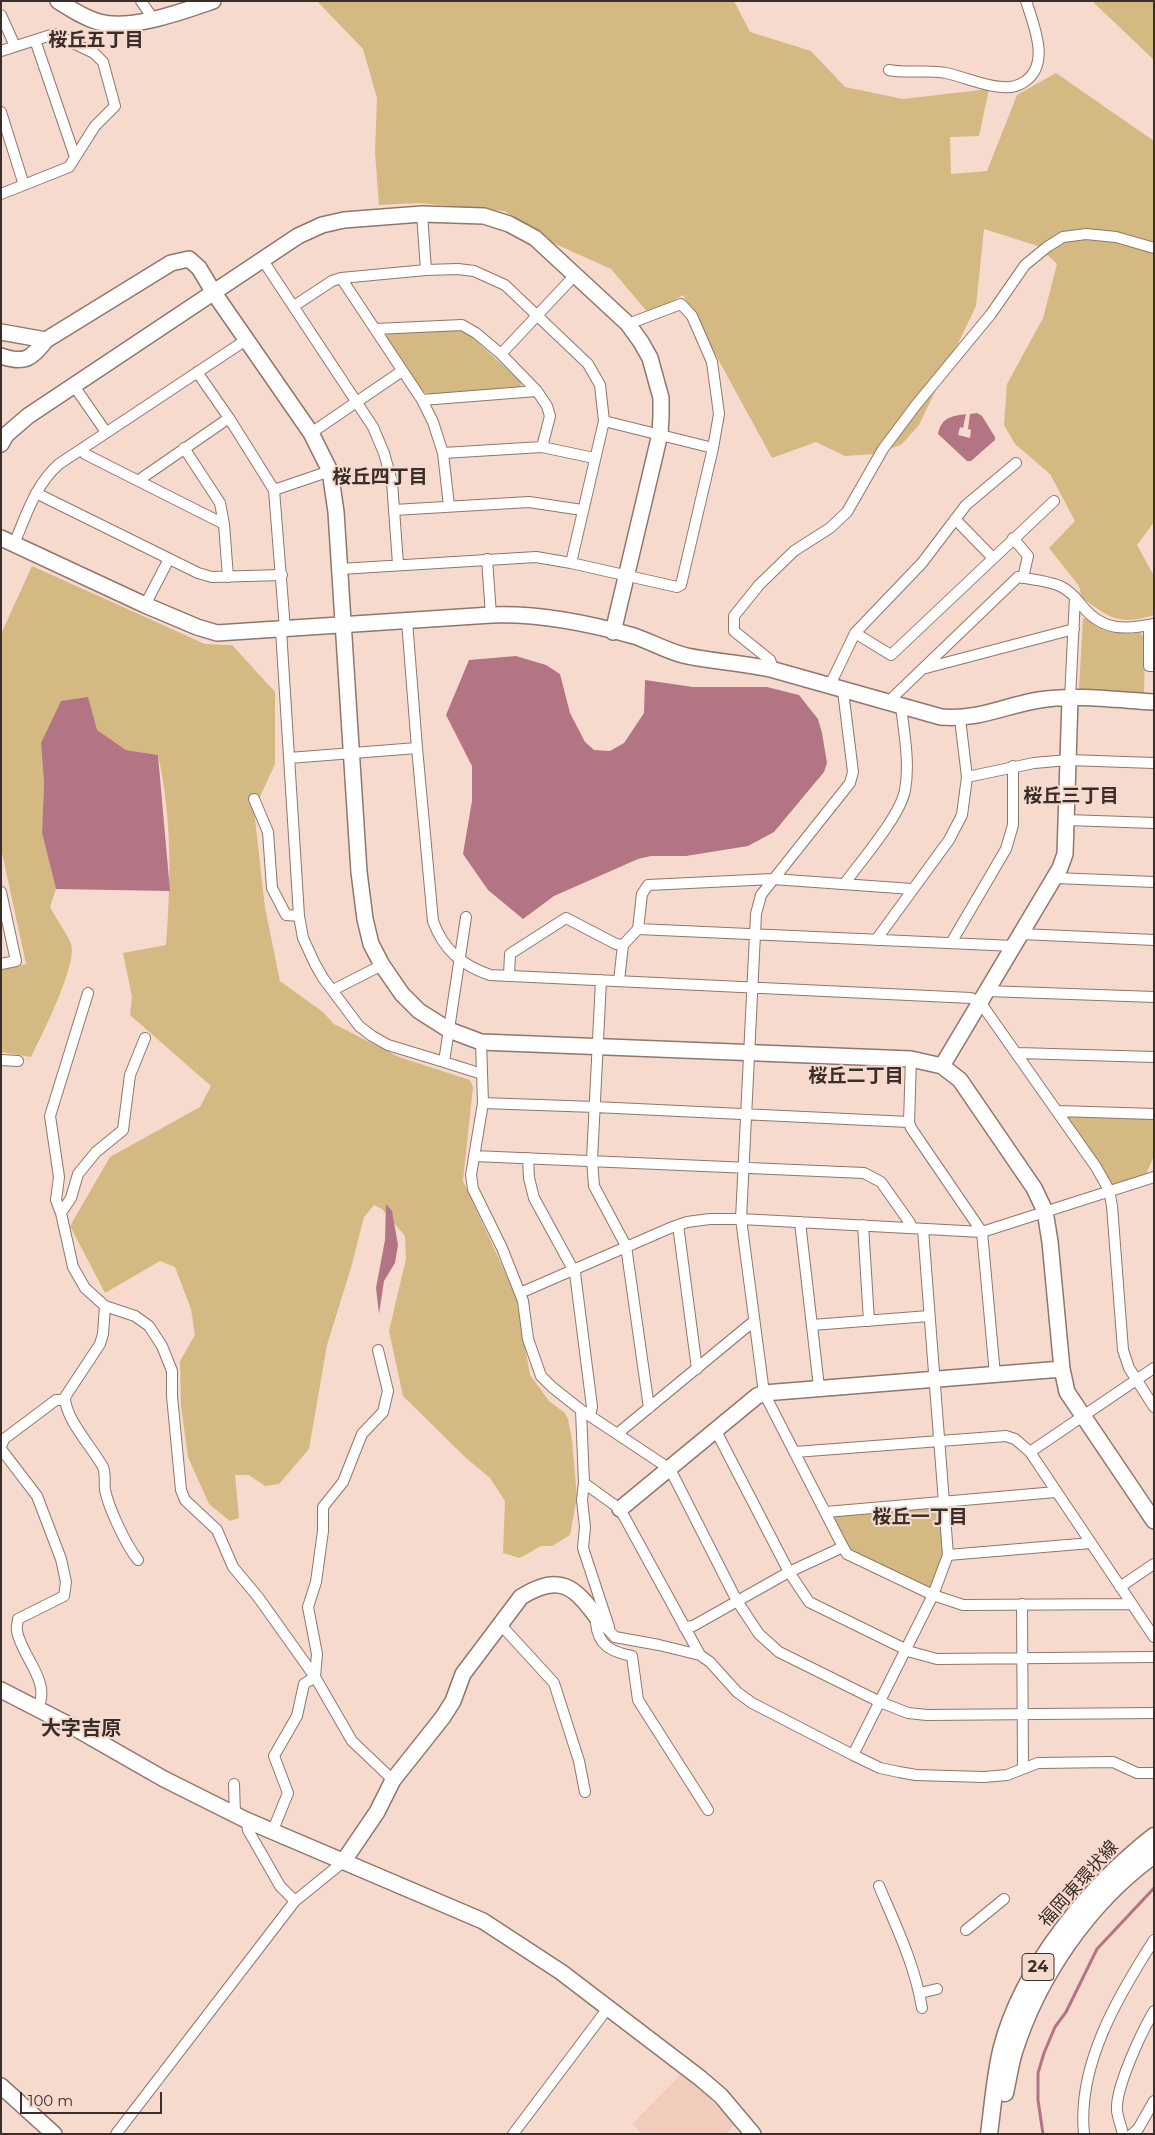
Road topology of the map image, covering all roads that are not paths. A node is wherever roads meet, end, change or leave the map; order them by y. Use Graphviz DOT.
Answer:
graph roads {
  1 [pos="58,1"];
  2 [pos="141,1"];
  3 [pos="1026,1"];
  4 [pos="206,2"];
  5 [pos="1,14"];
  6 [pos="154,20"];
  7 [pos="35,40"];
  8 [pos="15,46"];
  9 [pos="1,51"];
  10 [pos="889,70"];
  11 [pos="1,112"];
  12 [pos="75,156"];
  13 [pos="24,185"];
  14 [pos="1,194"];
  15 [pos="422,214"];
  16 [pos="1154,248"];
  17 [pos="262,259"];
  18 [pos="426,270"];
  19 [pos="576,274"];
  20 [pos="341,278"];
  21 [pos="214,293"];
  22 [pos="294,306"];
  23 [pos="537,316"];
  24 [pos="628,324"];
  25 [pos="375,329"];
  26 [pos="1,332"];
  27 [pos="46,340"];
  28 [pos="246,340"];
  29 [pos="501,354"];
  30 [pos="1,356"];
  31 [pos="402,371"];
  32 [pos="197,372"];
  33 [pos="74,386"];
  34 [pos="537,391"];
  35 [pos="422,400"];
  36 [pos="358,401"];
  37 [pos="229,418"];
  38 [pos="604,421"];
  39 [pos="106,432"];
  40 [pos="311,433"];
  41 [pos="660,434"];
  42 [pos="3,437"];
  43 [pos="82,448"];
  44 [pos="184,448"];
  45 [pos="542,448"];
  46 [pos="714,448"];
  47 [pos="443,453"];
  48 [pos="594,458"];
  49 [pos="1016,463"];
  50 [pos="330,471"];
  51 [pos="139,480"];
  52 [pos="274,490"];
  53 [pos="36,493"];
  54 [pos="1054,501"];
  55 [pos="450,506"];
  56 [pos="394,510"];
  57 [pos="582,510"];
  58 [pos="955,518"];
  59 [pos="224,524"];
  60 [pos="1013,538"];
  61 [pos="8,541"];
  62 [pos="993,558"];
  63 [pos="169,559"];
  64 [pos="487,559"];
  65 [pos="571,562"];
  66 [pos="398,564"];
  67 [pos="340,569"];
  68 [pos="282,575"];
  69 [pos="625,576"];
  70 [pos="228,577"];
  71 [pos="1024,578"];
  72 [pos="1075,597"];
  73 [pos="145,605"];
  74 [pos="491,615"];
  75 [pos="408,621"];
  76 [pos="1151,625"];
  77 [pos="343,626"];
  78 [pos="283,629"];
  79 [pos="1074,629"];
  80 [pos="613,632"];
  81 [pos="855,633"];
  82 [pos="1154,666"];
  83 [pos="774,670"];
  84 [pos="921,670"];
  85 [pos="836,689"];
  86 [pos="1070,699"];
  87 [pos="1154,702"];
  88 [pos="894,704"];
  89 [pos="960,719"];
  90 [pos="417,748"];
  91 [pos="351,753"];
  92 [pos="289,758"];
  93 [pos="1068,760"];
  94 [pos="1154,763"];
  95 [pos="1013,766"];
  96 [pos="967,777"];
  97 [pos="254,799"];
  98 [pos="1067,820"];
  99 [pos="1154,823"];
  100 [pos="1055,878"];
  101 [pos="773,879"];
  102 [pos="1154,882"];
  103 [pos="845,883"];
  104 [pos="912,889"];
  105 [pos="1,892"];
  106 [pos="299,916"];
  107 [pos="466,917"];
  108 [pos="638,929"];
  109 [pos="756,933"];
  110 [pos="876,940"];
  111 [pos="1018,940"];
  112 [pos="1154,940"];
  113 [pos="951,943"];
  114 [pos="623,945"];
  115 [pos="459,960"];
  116 [pos="1,964"];
  117 [pos="382,965"];
  118 [pos="509,975"];
  119 [pos="601,980"];
  120 [pos="619,981"];
  121 [pos="754,987"];
  122 [pos="333,990"];
  123 [pos="88,993"];
  124 [pos="984,997"];
  125 [pos="1154,997"];
  126 [pos="449,1030"];
  127 [pos="145,1038"];
  128 [pos="481,1042"];
  129 [pos="598,1046"];
  130 [pos="750,1053"];
  131 [pos="1018,1053"];
  132 [pos="1154,1058"];
  133 [pos="911,1059"];
  134 [pos="1,1060"];
  135 [pos="18,1061"];
  136 [pos="444,1062"];
  137 [pos="942,1066"];
  138 [pos="482,1074"];
  139 [pos="483,1104"];
  140 [pos="595,1107"];
  141 [pos="1058,1111"];
  142 [pos="747,1114"];
  143 [pos="1154,1114"];
  144 [pos="909,1122"];
  145 [pos="474,1156"];
  146 [pos="528,1158"];
  147 [pos="592,1160"];
  148 [pos="744,1167"];
  149 [pos="1153,1175"];
  150 [pos="1109,1190"];
  151 [pos="1045,1211"];
  152 [pos="61,1213"];
  153 [pos="742,1220"];
  154 [pos="800,1222"];
  155 [pos="678,1225"];
  156 [pos="863,1226"];
  157 [pos="912,1228"];
  158 [pos="923,1229"];
  159 [pos="982,1232"];
  160 [pos="626,1246"];
  161 [pos="574,1270"];
  162 [pos="520,1294"];
  163 [pos="105,1306"];
  164 [pos="929,1316"];
  165 [pos="754,1321"];
  166 [pos="869,1321"];
  167 [pos="812,1325"];
  168 [pos="378,1350"];
  169 [pos="1154,1368"];
  170 [pos="697,1369"];
  171 [pos="1062,1369"];
  172 [pos="996,1374"];
  173 [pos="934,1379"];
  174 [pos="1136,1380"];
  175 [pos="819,1387"];
  176 [pos="764,1392"];
  177 [pos="65,1400"];
  178 [pos="1154,1407"];
  179 [pos="649,1408"];
  180 [pos="586,1413"];
  181 [pos="1082,1416"];
  182 [pos="716,1431"];
  183 [pos="617,1434"];
  184 [pos="939,1440"];
  185 [pos="1,1448"];
  186 [pos="796,1452"];
  187 [pos="1030,1452"];
  188 [pos="670,1469"];
  189 [pos="584,1483"];
  190 [pos="1056,1492"];
  191 [pos="944,1501"];
  192 [pos="620,1509"];
  193 [pos="826,1512"];
  194 [pos="1154,1521"];
  195 [pos="1091,1543"];
  196 [pos="843,1547"];
  197 [pos="948,1555"];
  198 [pos="138,1560"];
  199 [pos="1154,1564"];
  200 [pos="789,1572"];
  201 [pos="1120,1587"];
  202 [pos="934,1595"];
  203 [pos="736,1601"];
  204 [pos="1022,1604"];
  205 [pos="1132,1604"];
  206 [pos="600,1620"];
  207 [pos="500,1624"];
  208 [pos="684,1627"];
  209 [pos="611,1632"];
  210 [pos="1154,1637"];
  211 [pos="905,1649"];
  212 [pos="700,1655"];
  213 [pos="1154,1657"];
  214 [pos="1022,1659"];
  215 [pos="315,1678"];
  216 [pos="1,1690"];
  217 [pos="880,1702"];
  218 [pos="37,1709"];
  219 [pos="1022,1713"];
  220 [pos="1154,1713"];
  221 [pos="853,1755"];
  222 [pos="1023,1768"];
  223 [pos="1154,1773"];
  224 [pos="393,1780"];
  225 [pos="234,1784"];
  226 [pos="585,1792"];
  227 [pos="708,1810"];
  228 [pos="240,1817"];
  229 [pos="273,1830"];
  230 [pos="1154,1836"];
  231 [pos="1154,1854"];
  232 [pos="343,1862"];
  233 [pos="879,1886"];
  234 [pos="1004,1899"];
  235 [pos="295,1901"];
  236 [pos="966,1930"];
  237 [pos="1154,1940"];
  238 [pos="937,1989"];
  239 [pos="920,1993"];
  240 [pos="608,2008"];
  241 [pos="922,2008"];
  242 [pos="1154,2011"];
  243 [pos="1,2086"];
  244 [pos="1154,2100"];
  245 [pos="54,2134"];
  246 [pos="116,2134"];
  247 [pos="513,2134"];
  248 [pos="753,2134"];
  249 [pos="989,2134"];
  250 [pos="1000,2134"];
  251 [pos="1084,2134"];
  252 [pos="1123,2134"];
  253 [pos="1132,2134"];
  1 -- 6 [label="street"];
  2 -- 6 [label="street"];
  3 -- 10 [label="street"];
  4 -- 6 [label="street"];
  5 -- 8 [label="street"];
  7 -- 8 [label="street"];
  7 -- 12 [label="street"];
  7 -- 12 [label="street"];
  8 -- 9 [label="street"];
  11 -- 13 [label="street"];
  12 -- 13 [label="street"];
  13 -- 14 [label="street"];
  15 -- 17 [label="street"];
  15 -- 18 [label="street"];
  15 -- 19 [label="street"];
  16 -- 83 [label="street"];
  17 -- 21 [label="street"];
  17 -- 22 [label="street"];
  18 -- 20 [label="street"];
  18 -- 23 [label="street"];
  19 -- 23 [label="street"];
  19 -- 24 [label="street"];
  20 -- 22 [label="street"];
  20 -- 25 [label="street"];
  21 -- 27 [label="street"];
  21 -- 28 [label="street"];
  21 -- 33 [label="street"];
  22 -- 36 [label="street"];
  23 -- 29 [label="street"];
  23 -- 38 [label="street"];
  24 -- 41 [label="street"];
  24 -- 46 [label="street"];
  25 -- 29 [label="street"];
  25 -- 31 [label="street"];
  26 -- 27 [label="street"];
  27 -- 30 [label="street"];
  28 -- 32 [label="street"];
  28 -- 40 [label="street"];
  29 -- 34 [label="street"];
  31 -- 35 [label="street"];
  31 -- 36 [label="street"];
  32 -- 37 [label="street"];
  32 -- 39 [label="street"];
  33 -- 39 [label="street"];
  33 -- 42 [label="street"];
  34 -- 35 [label="street"];
  34 -- 45 [label="street"];
  35 -- 47 [label="street"];
  36 -- 40 [label="street"];
  36 -- 56 [label="street"];
  37 -- 44 [label="street"];
  37 -- 52 [label="street"];
  38 -- 41 [label="street"];
  38 -- 48 [label="street"];
  39 -- 43 [label="street"];
  40 -- 50 [label="street"];
  41 -- 46 [label="street"];
  41 -- 69 [label="street"];
  43 -- 51 [label="street"];
  43 -- 53 [label="street"];
  44 -- 51 [label="street"];
  44 -- 59 [label="street"];
  45 -- 47 [label="street"];
  45 -- 48 [label="street"];
  46 -- 69 [label="street"];
  47 -- 55 [label="street"];
  48 -- 57 [label="street"];
  49 -- 58 [label="street"];
  50 -- 52 [label="street"];
  50 -- 67 [label="street"];
  51 -- 59 [label="street"];
  52 -- 68 [label="street"];
  53 -- 61 [label="street"];
  53 -- 63 [label="street"];
  54 -- 60 [label="street"];
  55 -- 56 [label="street"];
  55 -- 57 [label="street"];
  56 -- 66 [label="street"];
  57 -- 65 [label="street"];
  58 -- 62 [label="street"];
  58 -- 81 [label="street"];
  59 -- 70 [label="street"];
  60 -- 62 [label="street"];
  60 -- 71 [label="street"];
  61 -- 73 [label="street"];
  62 -- 81 [label="street"];
  63 -- 70 [label="street"];
  63 -- 73 [label="street"];
  64 -- 65 [label="street"];
  64 -- 66 [label="street"];
  64 -- 74 [label="street"];
  65 -- 69 [label="street"];
  66 -- 67 [label="street"];
  67 -- 77 [label="street"];
  68 -- 70 [label="street"];
  68 -- 78 [label="street"];
  69 -- 80 [label="street"];
  71 -- 72 [label="street"];
  71 -- 84 [label="street"];
  72 -- 76 [label="street"];
  72 -- 79 [label="street"];
  73 -- 78 [label="street"];
  74 -- 75 [label="street"];
  74 -- 80 [label="street"];
  75 -- 77 [label="street"];
  75 -- 90 [label="street"];
  76 -- 82 [label="street"];
  77 -- 78 [label="street"];
  77 -- 91 [label="street"];
  78 -- 92 [label="street"];
  79 -- 84 [label="street"];
  79 -- 86 [label="street"];
  80 -- 83 [label="street"];
  81 -- 85 [label="street"];
  83 -- 85 [label="street"];
  84 -- 88 [label="street"];
  85 -- 88 [label="street"];
  85 -- 101 [label="street"];
  86 -- 87 [label="street"];
  86 -- 89 [label="street"];
  86 -- 93 [label="street"];
  88 -- 89 [label="street"];
  88 -- 103 [label="street"];
  89 -- 96 [label="street"];
  90 -- 91 [label="street"];
  90 -- 115 [label="street"];
  91 -- 92 [label="street"];
  91 -- 117 [label="street"];
  92 -- 106 [label="street"];
  93 -- 94 [label="street"];
  93 -- 95 [label="street"];
  93 -- 98 [label="street"];
  95 -- 96 [label="street"];
  95 -- 113 [label="street"];
  96 -- 104 [label="street"];
  97 -- 106 [label="street"];
  98 -- 99 [label="street"];
  98 -- 100 [label="street"];
  100 -- 102 [label="street"];
  100 -- 111 [label="street"];
  101 -- 103 [label="street"];
  101 -- 108 [label="street"];
  101 -- 109 [label="street"];
  103 -- 104 [label="street"];
  104 -- 110 [label="street"];
  105 -- 116 [label="street"];
  106 -- 122 [label="street"];
  107 -- 115 [label="street"];
  108 -- 109 [label="street"];
  108 -- 114 [label="street"];
  109 -- 110 [label="street"];
  109 -- 121 [label="street"];
  110 -- 113 [label="street"];
  111 -- 112 [label="street"];
  111 -- 113 [label="street"];
  111 -- 124 [label="street"];
  114 -- 118 [label="street"];
  114 -- 120 [label="street"];
  115 -- 118 [label="street"];
  115 -- 126 [label="street"];
  117 -- 122 [label="street"];
  117 -- 126 [label="street"];
  118 -- 119 [label="street"];
  119 -- 120 [label="street"];
  119 -- 129 [label="street"];
  120 -- 121 [label="street"];
  121 -- 124 [label="street"];
  121 -- 130 [label="street"];
  122 -- 136 [label="street"];
  123 -- 152 [label="street"];
  124 -- 125 [label="street"];
  124 -- 131 [label="street"];
  124 -- 137 [label="street"];
  126 -- 128 [label="street"];
  126 -- 136 [label="street"];
  127 -- 152 [label="street"];
  128 -- 129 [label="street"];
  128 -- 138 [label="street"];
  129 -- 130 [label="street"];
  129 -- 140 [label="street"];
  130 -- 133 [label="street"];
  130 -- 142 [label="street"];
  131 -- 132 [label="street"];
  131 -- 141 [label="street"];
  133 -- 137 [label="street"];
  133 -- 144 [label="street"];
  134 -- 135 [label="street"];
  136 -- 138 [label="street"];
  137 -- 151 [label="street"];
  138 -- 139 [label="street"];
  139 -- 140 [label="street"];
  139 -- 145 [label="street"];
  140 -- 142 [label="street"];
  140 -- 147 [label="street"];
  141 -- 143 [label="street"];
  141 -- 150 [label="street"];
  142 -- 144 [label="street"];
  142 -- 148 [label="street"];
  144 -- 159 [label="street"];
  145 -- 146 [label="street"];
  145 -- 162 [label="street"];
  146 -- 147 [label="street"];
  146 -- 161 [label="street"];
  147 -- 148 [label="street"];
  147 -- 160 [label="street"];
  148 -- 153 [label="street"];
  148 -- 157 [label="street"];
  149 -- 150 [label="street"];
  150 -- 151 [label="street"];
  150 -- 174 [label="street"];
  151 -- 159 [label="street"];
  151 -- 171 [label="street"];
  152 -- 163 [label="street"];
  153 -- 154 [label="street"];
  153 -- 155 [label="street"];
  153 -- 165 [label="street"];
  154 -- 156 [label="street"];
  154 -- 167 [label="street"];
  155 -- 160 [label="street"];
  155 -- 170 [label="street"];
  156 -- 157 [label="street"];
  156 -- 166 [label="street"];
  157 -- 158 [label="street"];
  158 -- 159 [label="street"];
  158 -- 164 [label="street"];
  159 -- 172 [label="street"];
  160 -- 161 [label="street"];
  160 -- 179 [label="street"];
  161 -- 162 [label="street"];
  161 -- 180 [label="street"];
  162 -- 180 [label="street"];
  163 -- 177 [label="street"];
  163 -- 215 [label="street"];
  164 -- 166 [label="street"];
  164 -- 173 [label="street"];
  165 -- 170 [label="street"];
  165 -- 176 [label="street"];
  166 -- 167 [label="street"];
  167 -- 175 [label="street"];
  168 -- 215 [label="street"];
  169 -- 174 [label="street"];
  170 -- 179 [label="street"];
  171 -- 172 [label="street"];
  171 -- 181 [label="street"];
  172 -- 173 [label="street"];
  173 -- 175 [label="street"];
  173 -- 184 [label="street"];
  174 -- 178 [label="street"];
  174 -- 181 [label="street"];
  175 -- 176 [label="street"];
  176 -- 182 [label="street"];
  176 -- 186 [label="street"];
  177 -- 185 [label="street"];
  177 -- 198 [label="street"];
  179 -- 183 [label="street"];
  180 -- 183 [label="street"];
  180 -- 189 [label="street"];
  181 -- 187 [label="street"];
  181 -- 194 [label="street"];
  182 -- 188 [label="street"];
  182 -- 200 [label="street"];
  183 -- 188 [label="street"];
  184 -- 186 [label="street"];
  184 -- 187 [label="street"];
  184 -- 191 [label="street"];
  185 -- 218 [label="street"];
  186 -- 193 [label="street"];
  187 -- 190 [label="street"];
  188 -- 192 [label="street"];
  188 -- 203 [label="street"];
  189 -- 192 [label="street"];
  189 -- 209 [label="street"];
  190 -- 191 [label="street"];
  190 -- 195 [label="street"];
  191 -- 193 [label="street"];
  191 -- 197 [label="street"];
  192 -- 208 [label="street"];
  193 -- 196 [label="street"];
  195 -- 197 [label="street"];
  195 -- 201 [label="street"];
  196 -- 200 [label="street"];
  196 -- 202 [label="street"];
  197 -- 202 [label="street"];
  199 -- 201 [label="street"];
  200 -- 203 [label="street"];
  200 -- 211 [label="street"];
  201 -- 205 [label="street"];
  202 -- 204 [label="street"];
  202 -- 211 [label="street"];
  203 -- 208 [label="street"];
  203 -- 217 [label="street"];
  204 -- 205 [label="street"];
  204 -- 214 [label="street"];
  205 -- 210 [label="street"];
  206 -- 207 [label="street"];
  206 -- 209 [label="street"];
  206 -- 227 [label="street"];
  207 -- 224 [label="street"];
  207 -- 226 [label="street"];
  208 -- 212 [label="street"];
  209 -- 212 [label="street"];
  211 -- 214 [label="street"];
  211 -- 217 [label="street"];
  212 -- 221 [label="street"];
  213 -- 214 [label="street"];
  214 -- 219 [label="street"];
  215 -- 224 [label="street"];
  215 -- 229 [label="street"];
  216 -- 218 [label="street"];
  217 -- 219 [label="street"];
  217 -- 221 [label="street"];
  218 -- 228 [label="street"];
  219 -- 220 [label="street"];
  219 -- 222 [label="street"];
  221 -- 222 [label="street"];
  222 -- 223 [label="street"];
  224 -- 232 [label="street"];
  225 -- 228 [label="street"];
  228 -- 229 [label="street"];
  228 -- 235 [label="street"];
  229 -- 232 [label="street"];
  230 -- 249 [label="main road, 福岡東環状線 / 24"];
  231 -- 250 [label="main road, 福岡東環状線 / 24"];
  232 -- 235 [label="street"];
  232 -- 240 [label="street"];
  233 -- 239 [label="street"];
  234 -- 236 [label="street"];
  235 -- 246 [label="street"];
  237 -- 251 [label="street"];
  238 -- 239 [label="street"];
  239 -- 241 [label="street"];
  240 -- 247 [label="street"];
  240 -- 248 [label="street"];
  242 -- 252 [label="street"];
  243 -- 245 [label="street"];
  244 -- 253 [label="street"];
}
